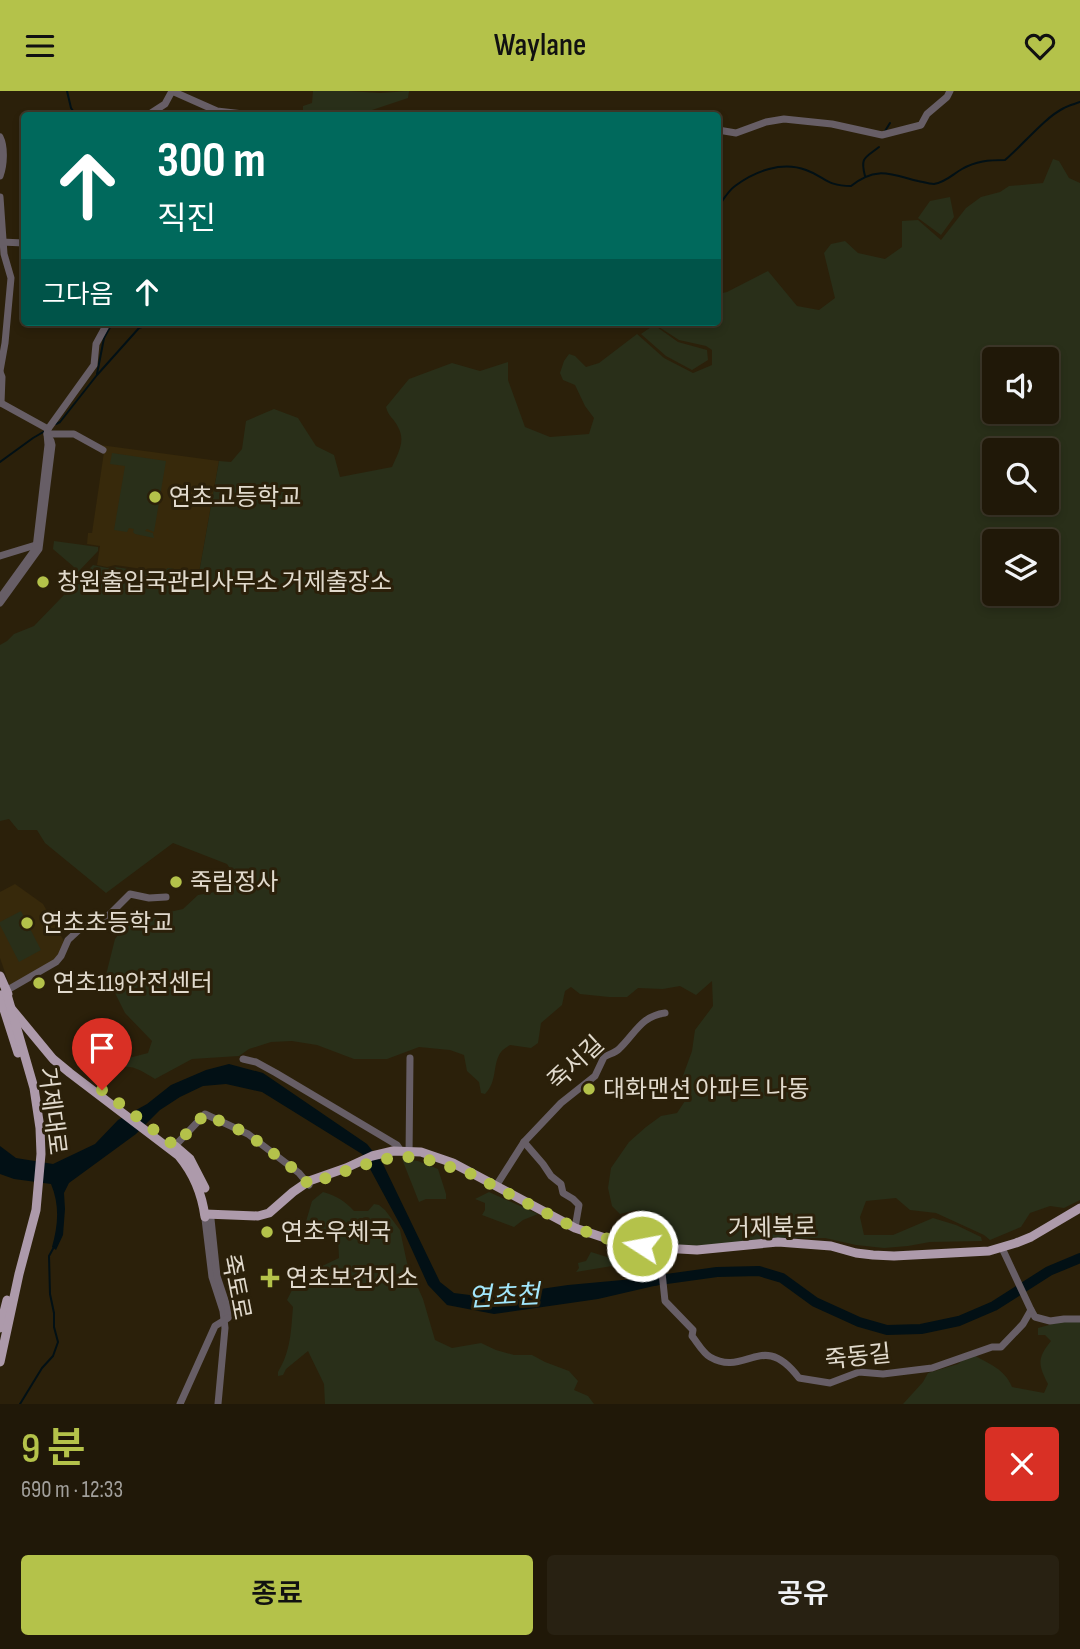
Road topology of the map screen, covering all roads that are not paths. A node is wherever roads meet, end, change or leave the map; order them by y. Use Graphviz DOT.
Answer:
graph roads {
  1 [pos="950,91"];
  2 [pos="152,112"];
  3 [pos="226,112"];
  4 [pos="721,130"];
  5 [pos="0,137"];
  6 [pos="0,176"];
  7 [pos="0,197"];
  8 [pos="1,242"];
  9 [pos="21,243"];
  10 [pos="106,326"];
  11 [pos="0,372"];
  12 [pos="1,403"];
  13 [pos="49,429"];
  14 [pos="103,450"];
  15 [pos="39,544"];
  16 [pos="0,556"];
  17 [pos="0,601"];
  18 [pos="166,897"];
  19 [pos="0,976"];
  20 [pos="1,994"];
  21 [pos="10,1006"];
  22 [pos="665,1013"];
  23 [pos="47,1050"];
  24 [pos="411,1058"];
  25 [pos="26,1059"];
  26 [pos="243,1059"];
  27 [pos="120,1108"];
  28 [pos="524,1142"];
  29 [pos="174,1148"];
  30 [pos="38,1151"];
  31 [pos="405,1153"];
  32 [pos="308,1184"];
  33 [pos="496,1186"];
  34 [pos="35,1191"];
  35 [pos="1080,1208"];
  36 [pos="208,1216"];
  37 [pos="575,1228"];
  38 [pos="662,1248"];
  39 [pos="1002,1248"];
  40 [pos="1031,1310"];
  41 [pos="226,1318"];
  42 [pos="1080,1319"];
  43 [pos="0,1328"];
  44 [pos="0,1361"];
  45 [pos="180,1404"];
  46 [pos="220,1404"];
  1 -- 4 [label="street"];
  2 -- 3 [label="street"];
  5 -- 6 [label="street"];
  7 -- 8 [label="street"];
  8 -- 9 [label="street"];
  8 -- 11 [label="street"];
  10 -- 13 [label="street"];
  11 -- 12 [label="street"];
  12 -- 13 [label="street"];
  13 -- 14 [label="street"];
  13 -- 15 [label="street"];
  15 -- 16 [label="street"];
  15 -- 17 [label="street"];
  18 -- 20 [label="street"];
  19 -- 20 [label="main road"];
  20 -- 21 [label="main road"];
  20 -- 27 [label="main road"];
  20 -- 30 [label="main road, 거제대로"];
  21 -- 23 [label="main road"];
  21 -- 25 [label="main road, 거제대로"];
  22 -- 28 [label="street, 죽서길"];
  23 -- 25 [label="main road"];
  23 -- 27 [label="main road"];
  24 -- 31 [label="street"];
  25 -- 30 [label="main road, 거제대로"];
  26 -- 31 [label="street"];
  27 -- 29 [label="main road"];
  28 -- 33 [label="street, 죽서길"];
  28 -- 37 [label="street"];
  29 -- 32 [label="street"];
  29 -- 36 [label="main road"];
  30 -- 34 [label="main road, 거제대로"];
  31 -- 32 [label="main road"];
  31 -- 33 [label="main road, 거제북로"];
  32 -- 36 [label="main road"];
  33 -- 37 [label="main road, 거제북로"];
  34 -- 43 [label="main road, 거제대로"];
  34 -- 44 [label="main road, 거제대로"];
  35 -- 39 [label="main road, 거제북로"];
  36 -- 41 [label="street, 죽토로"];
  37 -- 38 [label="main road, 거제북로"];
  38 -- 39 [label="main road, 거제북로"];
  38 -- 40 [label="street, 죽동길"];
  39 -- 40 [label="street"];
  40 -- 42 [label="street"];
  41 -- 45 [label="street"];
  41 -- 46 [label="street, 죽토로"];
}
